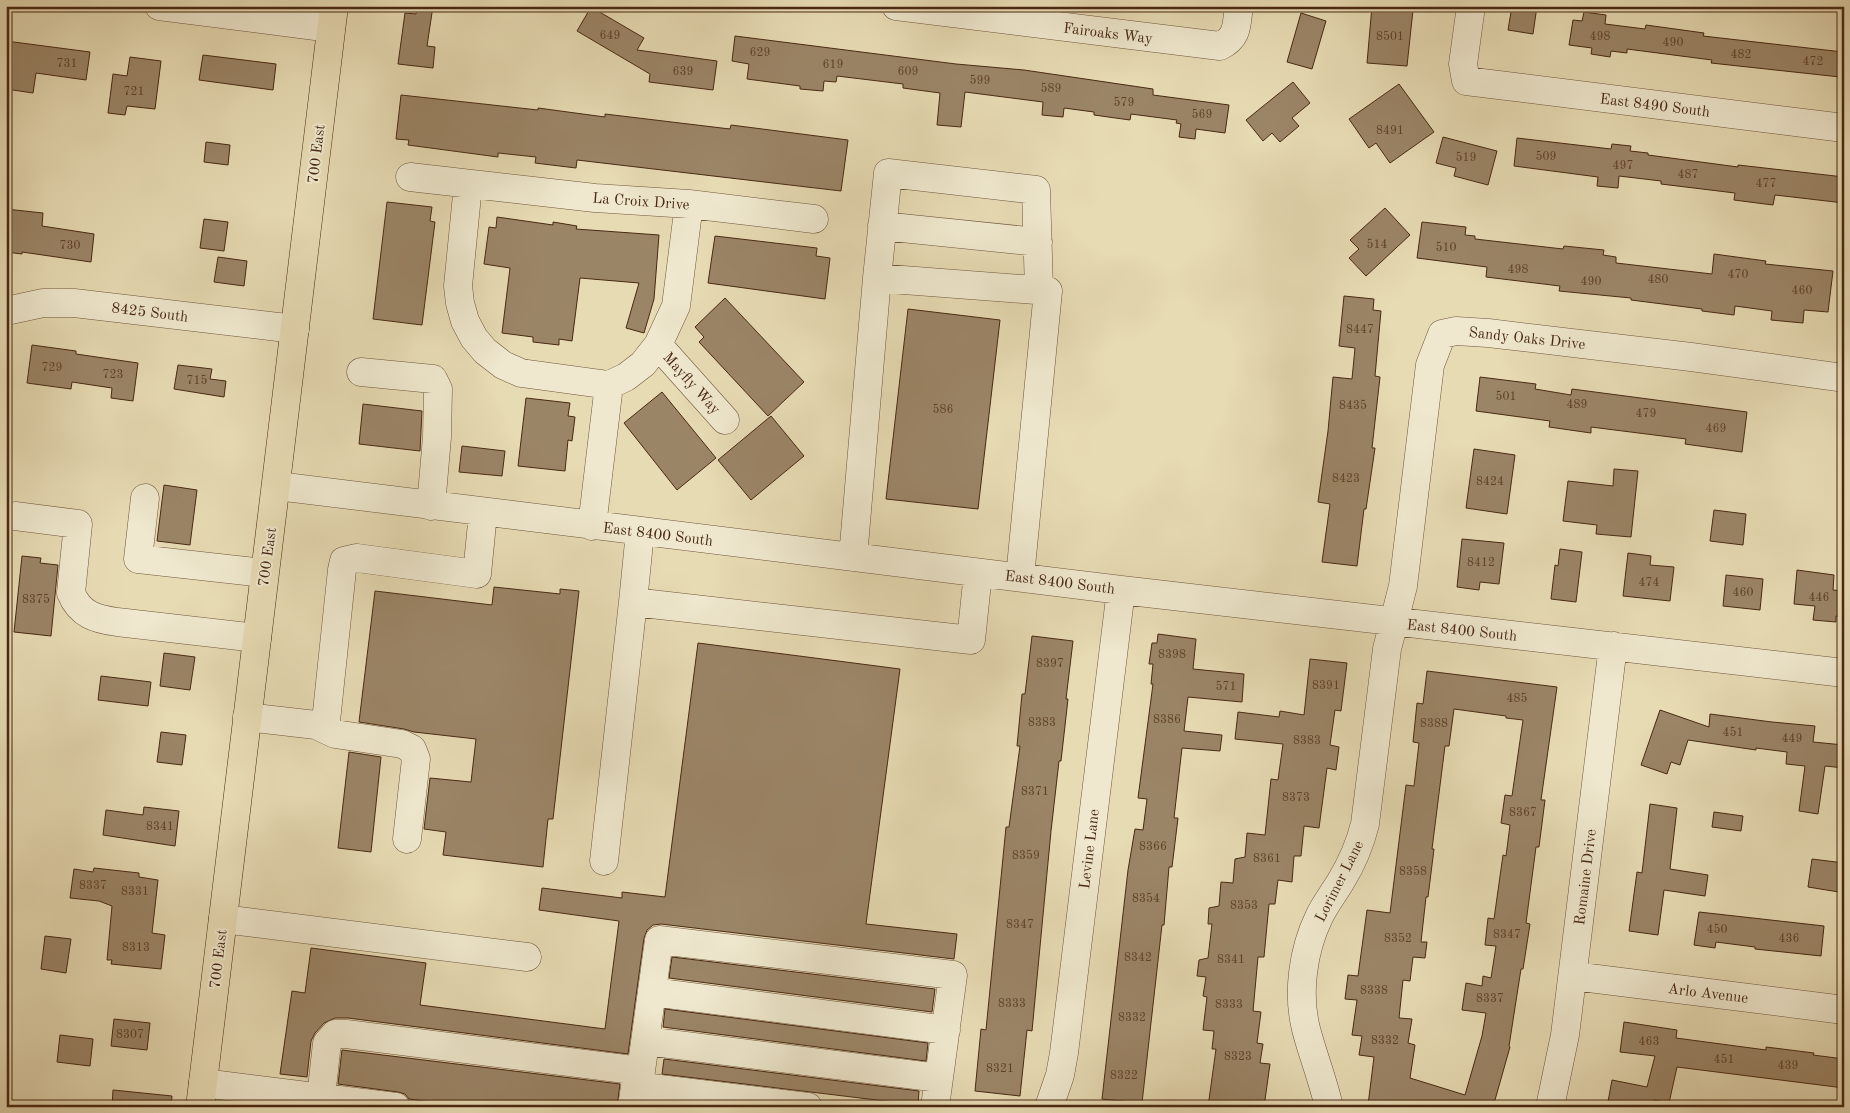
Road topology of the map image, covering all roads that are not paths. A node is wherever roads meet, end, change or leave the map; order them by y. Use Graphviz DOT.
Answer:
graph roads {
  1 [pos="159,6"];
  2 [pos="896,6"];
  3 [pos="1239,6"];
  4 [pos="1472,6"];
  5 [pos="332,17"];
  6 [pos="1844,128"];
  7 [pos="410,177"];
  8 [pos="468,185"];
  9 [pos="689,204"];
  10 [pos="814,219"];
  11 [pos="882,226"];
  12 [pos="1038,242"];
  13 [pos="877,278"];
  14 [pos="1039,290"];
  15 [pos="6,311"];
  16 [pos="295,330"];
  17 [pos="658,345"];
  18 [pos="361,372"];
  19 [pos="1844,378"];
  20 [pos="610,384"];
  21 [pos="725,420"];
  22 [pos="276,486"];
  23 [pos="146,498"];
  24 [pos="431,506"];
  25 [pos="483,512"];
  26 [pos="15,516"];
  27 [pos="592,526"];
  28 [pos="640,532"];
  29 [pos="853,557"];
  30 [pos="264,573"];
  31 [pos="978,573"];
  32 [pos="1020,577"];
  33 [pos="1121,590"];
  34 [pos="633,602"];
  35 [pos="1394,622"];
  36 [pos="257,638"];
  37 [pos="1613,646"];
  38 [pos="1844,673"];
  39 [pos="248,717"];
  40 [pos="316,725"];
  41 [pos="407,839"];
  42 [pos="604,861"];
  43 [pos="223,919"];
  44 [pos="527,957"];
  45 [pos="1573,976"];
  46 [pos="652,992"];
  47 [pos="1844,1010"];
  48 [pos="946,1030"];
  49 [pos="646,1041"];
  50 [pos="940,1078"];
  51 [pos="636,1088"];
  52 [pos="201,1095"];
  53 [pos="321,1097"];
  54 [pos="396,1107"];
  55 [pos="808,1107"];
  56 [pos="935,1107"];
  57 [pos="1049,1107"];
  58 [pos="1329,1107"];
  59 [pos="1550,1107"];
  1 -- 5 [label="street"];
  2 -- 3 [label="street, Fairoaks Way"];
  4 -- 6 [label="street, East 8490 South"];
  5 -- 16 [label="main road, 700 East"];
  7 -- 8 [label="street, La Croix Drive"];
  8 -- 9 [label="street, La Croix Drive"];
  8 -- 20 [label="street"];
  9 -- 10 [label="street, La Croix Drive"];
  9 -- 17 [label="street"];
  11 -- 12 [label="street"];
  11 -- 12 [label="street"];
  11 -- 13 [label="street"];
  12 -- 14 [label="street"];
  13 -- 14 [label="street"];
  13 -- 29 [label="street"];
  14 -- 32 [label="street"];
  15 -- 16 [label="street, 8425 South"];
  16 -- 22 [label="main road, 700 East"];
  17 -- 20 [label="street"];
  17 -- 21 [label="street, Mayfly Way"];
  18 -- 24 [label="street"];
  19 -- 35 [label="street, Sandy Oaks Drive"];
  20 -- 27 [label="street"];
  22 -- 24 [label="street, East 8400 South"];
  22 -- 30 [label="main road, 700 East"];
  23 -- 30 [label="street"];
  24 -- 25 [label="street, East 8400 South"];
  25 -- 27 [label="street, East 8400 South"];
  25 -- 40 [label="street"];
  26 -- 36 [label="street"];
  27 -- 28 [label="street, East 8400 South"];
  28 -- 29 [label="street, East 8400 South"];
  28 -- 34 [label="street"];
  29 -- 31 [label="street, East 8400 South"];
  30 -- 36 [label="main road, 700 East"];
  31 -- 32 [label="street, East 8400 South"];
  31 -- 34 [label="street"];
  32 -- 33 [label="street, East 8400 South"];
  33 -- 35 [label="street, East 8400 South"];
  33 -- 57 [label="street, Levine Lane"];
  34 -- 42 [label="street"];
  35 -- 37 [label="street, East 8400 South"];
  35 -- 58 [label="street, Lorimer Lane"];
  36 -- 39 [label="main road, 700 East"];
  37 -- 38 [label="street, East 8400 South"];
  37 -- 45 [label="street, Romaine Drive"];
  39 -- 40 [label="street"];
  39 -- 43 [label="main road, 700 East"];
  40 -- 41 [label="street"];
  43 -- 44 [label="street"];
  43 -- 52 [label="main road, 700 East"];
  45 -- 47 [label="street, Arlo Avenue"];
  45 -- 59 [label="street, Romaine Drive"];
  46 -- 48 [label="street"];
  46 -- 48 [label="street"];
  46 -- 49 [label="street"];
  48 -- 50 [label="street"];
  49 -- 50 [label="street"];
  49 -- 51 [label="street"];
  50 -- 56 [label="street"];
  51 -- 53 [label="street"];
  51 -- 55 [label="street"];
  52 -- 53 [label="street"];
  53 -- 54 [label="street"];
}
